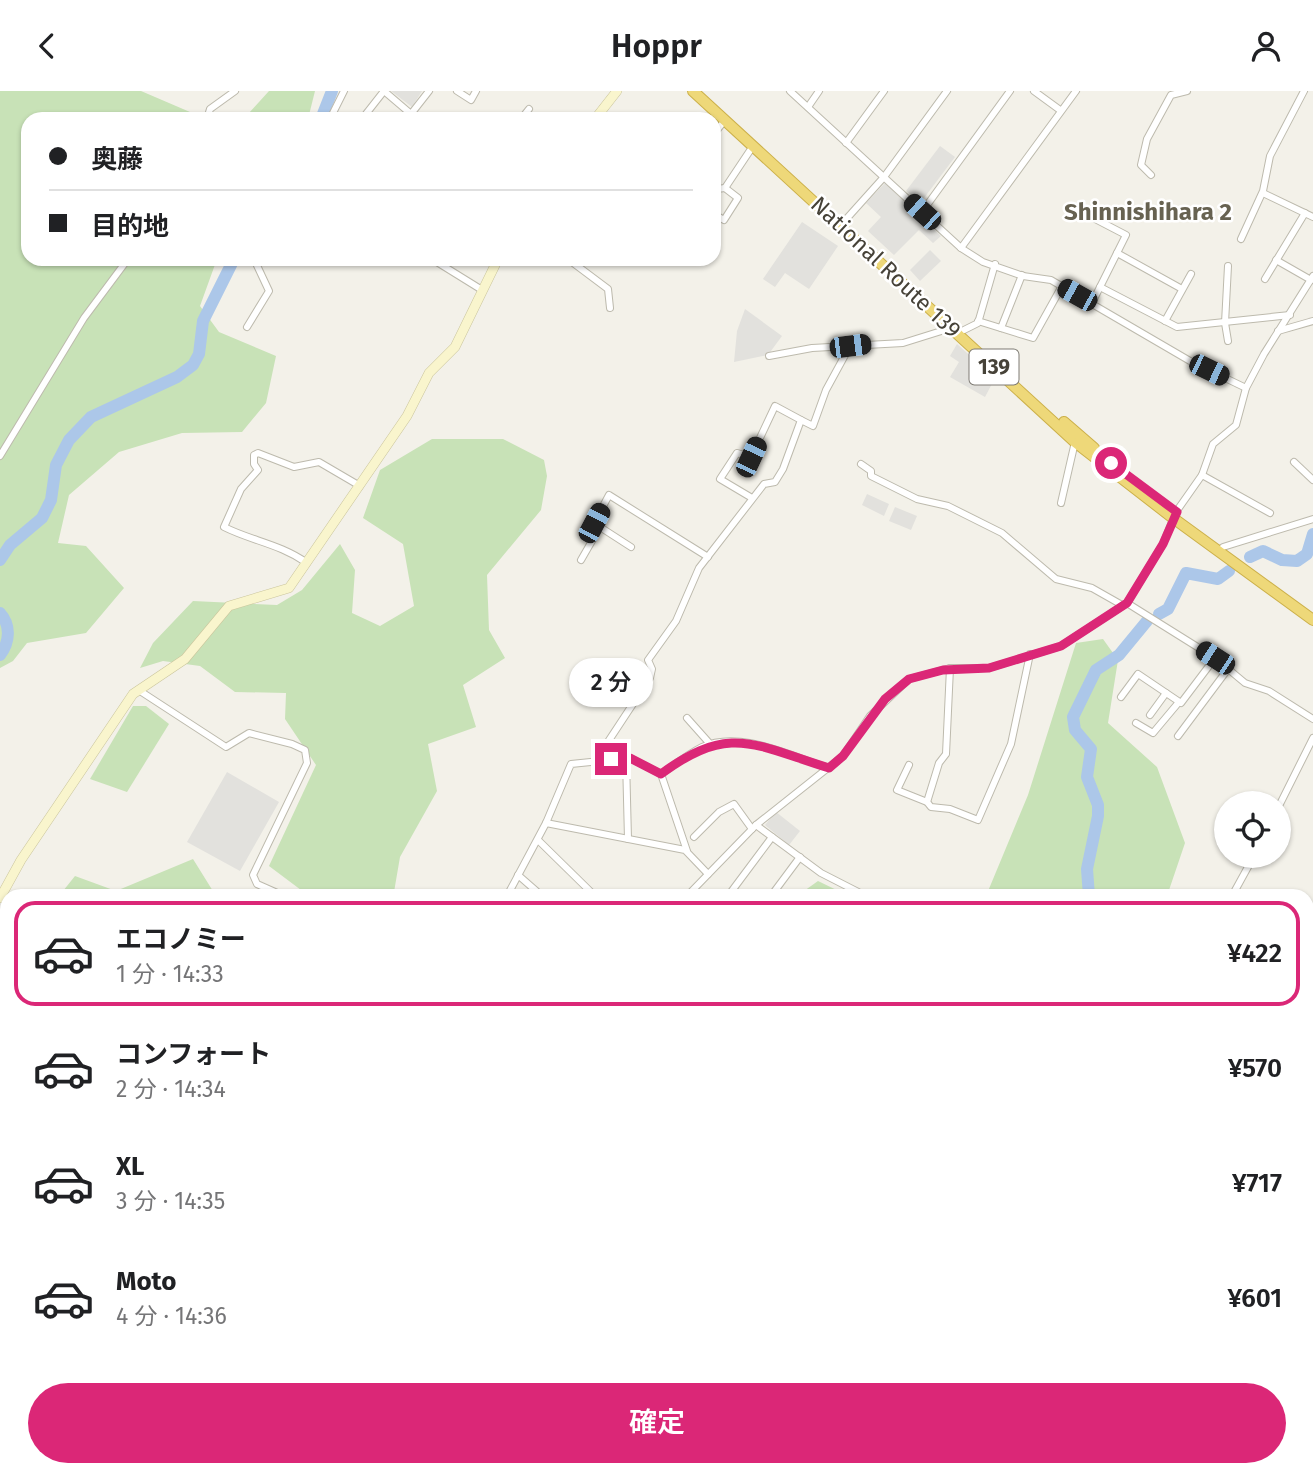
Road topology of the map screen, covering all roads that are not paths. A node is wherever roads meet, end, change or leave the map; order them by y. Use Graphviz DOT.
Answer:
graph roads {
  1 [pos="234,91"];
  2 [pos="344,91"];
  3 [pos="384,91"];
  4 [pos="429,91"];
  5 [pos="457,91"];
  6 [pos="476,91"];
  7 [pos="617,91"];
  8 [pos="693,91"];
  9 [pos="703,91"];
  10 [pos="790,91"];
  11 [pos="819,91"];
  12 [pos="884,91"];
  13 [pos="947,91"];
  14 [pos="1010,91"];
  15 [pos="1034,91"];
  16 [pos="1075,91"];
  17 [pos="1186,91"];
  18 [pos="1304,91"];
  19 [pos="808,107"];
  20 [pos="529,109"];
  21 [pos="1060,110"];
  22 [pos="209,112"];
  23 [pos="334,112"];
  24 [pos="368,112"];
  25 [pos="409,112"];
  26 [pos="413,112"];
  27 [pos="527,112"];
  28 [pos="600,112"];
  29 [pos="716,112"];
  30 [pos="721,116"];
  31 [pos="725,120"];
  32 [pos="721,125"];
  33 [pos="846,143"];
  34 [pos="753,146"];
  35 [pos="1151,175"];
  36 [pos="884,177"];
  37 [pos="721,188"];
  38 [pos="725,188"];
  39 [pos="1263,193"];
  40 [pos="1074,208"];
  41 [pos="922,212"];
  42 [pos="1305,213"];
  43 [pos="1313,217"];
  44 [pos="721,218"];
  45 [pos="842,223"];
  46 [pos="1241,239"];
  47 [pos="961,248"];
  48 [pos="1117,253"];
  49 [pos="1276,260"];
  50 [pos="995,264"];
  51 [pos="123,266"];
  52 [pos="257,266"];
  53 [pos="443,266"];
  54 [pos="493,266"];
  55 [pos="577,266"];
  56 [pos="1228,266"];
  57 [pos="1191,274"];
  58 [pos="1022,275"];
  59 [pos="1312,278"];
  60 [pos="1265,279"];
  61 [pos="1062,286"];
  62 [pos="1100,287"];
  63 [pos="1182,289"];
  64 [pos="482,290"];
  65 [pos="1092,303"];
  66 [pos="610,308"];
  67 [pos="1290,315"];
  68 [pos="978,321"];
  69 [pos="1165,321"];
  70 [pos="1313,321"];
  71 [pos="1226,323"];
  72 [pos="247,327"];
  73 [pos="951,328"];
  74 [pos="1001,328"];
  75 [pos="964,330"];
  76 [pos="1278,331"];
  77 [pos="1228,341"];
  78 [pos="850,346"];
  79 [pos="769,356"];
  80 [pos="1247,388"];
  81 [pos="801,420"];
  82 [pos="1075,442"];
  83 [pos="0,456"];
  84 [pos="1293,462"];
  85 [pos="861,464"];
  86 [pos="1202,475"];
  87 [pos="1313,480"];
  88 [pos="360,486"];
  89 [pos="752,498"];
  90 [pos="1061,503"];
  91 [pos="1270,513"];
  92 [pos="1175,515"];
  93 [pos="1313,519"];
  94 [pos="600,527"];
  95 [pos="631,547"];
  96 [pos="1223,547"];
  97 [pos="708,557"];
  98 [pos="580,560"];
  99 [pos="307,563"];
  100 [pos="1124,604"];
  101 [pos="1313,613"];
  102 [pos="1313,620"];
  103 [pos="1030,654"];
  104 [pos="1215,658"];
  105 [pos="950,669"];
  106 [pos="1228,669"];
  107 [pos="140,691"];
  108 [pos="1166,693"];
  109 [pos="1121,697"];
  110 [pos="1179,702"];
  111 [pos="1150,715"];
  112 [pos="687,718"];
  113 [pos="1313,719"];
  114 [pos="1136,723"];
  115 [pos="1178,736"];
  116 [pos="1313,738"];
  117 [pos="711,745"];
  118 [pos="626,759"];
  119 [pos="596,760"];
  120 [pos="909,765"];
  121 [pos="829,768"];
  122 [pos="661,774"];
  123 [pos="1286,791"];
  124 [pos="927,802"];
  125 [pos="546,823"];
  126 [pos="754,827"];
  127 [pos="694,837"];
  128 [pos="772,837"];
  129 [pos="628,839"];
  130 [pos="538,840"];
  131 [pos="687,851"];
  132 [pos="800,857"];
  133 [pos="1247,868"];
  134 [pos="708,874"];
  135 [pos="518,875"];
  136 [pos="5,889"];
  137 [pos="268,889"];
  138 [pos="511,889"];
  139 [pos="534,889"];
  140 [pos="588,889"];
  141 [pos="694,889"];
  142 [pos="733,889"];
  143 [pos="776,889"];
  144 [pos="852,889"];
  145 [pos="1236,889"];
  1 -- 22 [label="street"];
  2 -- 23 [label="street"];
  3 -- 24 [label="street"];
  3 -- 25 [label="street"];
  4 -- 26 [label="street"];
  5 -- 6 [label="street"];
  7 -- 28 [label="street"];
  8 -- 29 [label="highway, National Route 139 / 139"];
  9 -- 45 [label="highway, National Route 139 / 139"];
  10 -- 19 [label="street"];
  11 -- 19 [label="street"];
  12 -- 33 [label="street"];
  13 -- 36 [label="street"];
  14 -- 41 [label="street"];
  15 -- 21 [label="street"];
  16 -- 21 [label="street"];
  17 -- 35 [label="street"];
  18 -- 39 [label="street"];
  19 -- 33 [label="street"];
  20 -- 27 [label="street"];
  21 -- 47 [label="street"];
  30 -- 31 [label="highway, National Route 139 / 139"];
  31 -- 32 [label="street"];
  31 -- 34 [label="highway, National Route 139 / 139"];
  33 -- 36 [label="street"];
  34 -- 38 [label="street"];
  34 -- 45 [label="highway, National Route 139 / 139"];
  36 -- 41 [label="street"];
  36 -- 45 [label="street"];
  37 -- 38 [label="street"];
  38 -- 44 [label="street"];
  39 -- 42 [label="street"];
  39 -- 46 [label="street"];
  40 -- 48 [label="street"];
  41 -- 47 [label="street"];
  42 -- 43 [label="street"];
  42 -- 49 [label="street"];
  45 -- 73 [label="highway, National Route 139 / 139"];
  45 -- 75 [label="highway, National Route 139 / 139"];
  47 -- 50 [label="street"];
  48 -- 62 [label="street"];
  48 -- 63 [label="street"];
  49 -- 59 [label="street"];
  49 -- 60 [label="street"];
  50 -- 58 [label="street"];
  50 -- 68 [label="street"];
  51 -- 83 [label="street"];
  52 -- 72 [label="street"];
  53 -- 64 [label="street"];
  54 -- 64 [label="street"];
  55 -- 66 [label="street"];
  56 -- 71 [label="street"];
  57 -- 63 [label="street"];
  58 -- 61 [label="street"];
  58 -- 74 [label="street"];
  59 -- 67 [label="street"];
  61 -- 65 [label="street"];
  61 -- 74 [label="street"];
  62 -- 65 [label="street"];
  62 -- 69 [label="street"];
  63 -- 69 [label="street"];
  64 -- 88 [label="street"];
  65 -- 80 [label="street"];
  67 -- 71 [label="street"];
  67 -- 76 [label="street"];
  68 -- 74 [label="street"];
  68 -- 75 [label="street"];
  69 -- 71 [label="street"];
  70 -- 76 [label="street"];
  71 -- 77 [label="street"];
  73 -- 78 [label="street"];
  73 -- 82 [label="highway, National Route 139 / 139"];
  75 -- 92 [label="highway, National Route 139 / 139"];
  76 -- 80 [label="street"];
  78 -- 79 [label="street"];
  78 -- 81 [label="street"];
  80 -- 86 [label="street"];
  81 -- 89 [label="street"];
  81 -- 89 [label="street"];
  82 -- 90 [label="street"];
  82 -- 92 [label="highway, National Route 139 / 139"];
  84 -- 87 [label="street"];
  85 -- 100 [label="street"];
  86 -- 91 [label="street"];
  86 -- 92 [label="street"];
  88 -- 99 [label="street"];
  88 -- 99 [label="street"];
  89 -- 97 [label="street"];
  92 -- 96 [label="highway, National Route 139 / 139"];
  92 -- 100 [label="street"];
  92 -- 102 [label="highway, National Route 139 / 139"];
  93 -- 96 [label="street"];
  94 -- 95 [label="street"];
  94 -- 97 [label="street"];
  94 -- 98 [label="street"];
  96 -- 101 [label="highway, National Route 139 / 139"];
  97 -- 119 [label="street"];
  99 -- 107 [label="street"];
  100 -- 103 [label="street"];
  100 -- 104 [label="street"];
  103 -- 105 [label="street"];
  103 -- 124 [label="street"];
  104 -- 106 [label="street"];
  104 -- 110 [label="street"];
  105 -- 121 [label="street"];
  105 -- 124 [label="street"];
  106 -- 113 [label="street"];
  106 -- 115 [label="street"];
  107 -- 136 [label="street"];
  107 -- 137 [label="street"];
  108 -- 109 [label="street"];
  108 -- 110 [label="street"];
  108 -- 111 [label="street"];
  110 -- 114 [label="street"];
  112 -- 117 [label="street"];
  116 -- 123 [label="street"];
  117 -- 121 [label="street"];
  117 -- 122 [label="street"];
  118 -- 119 [label="street"];
  118 -- 122 [label="street"];
  118 -- 129 [label="street"];
  119 -- 125 [label="street"];
  120 -- 124 [label="street"];
  121 -- 126 [label="street"];
  122 -- 131 [label="street"];
  125 -- 129 [label="street"];
  125 -- 130 [label="street"];
  126 -- 127 [label="street"];
  126 -- 128 [label="street"];
  126 -- 134 [label="street"];
  128 -- 132 [label="street"];
  128 -- 142 [label="street"];
  129 -- 131 [label="street"];
  130 -- 135 [label="street"];
  130 -- 140 [label="street"];
  131 -- 134 [label="street"];
  132 -- 143 [label="street"];
  132 -- 144 [label="street"];
  133 -- 145 [label="street"];
  134 -- 141 [label="street"];
  135 -- 138 [label="street"];
  135 -- 139 [label="street"];
}
